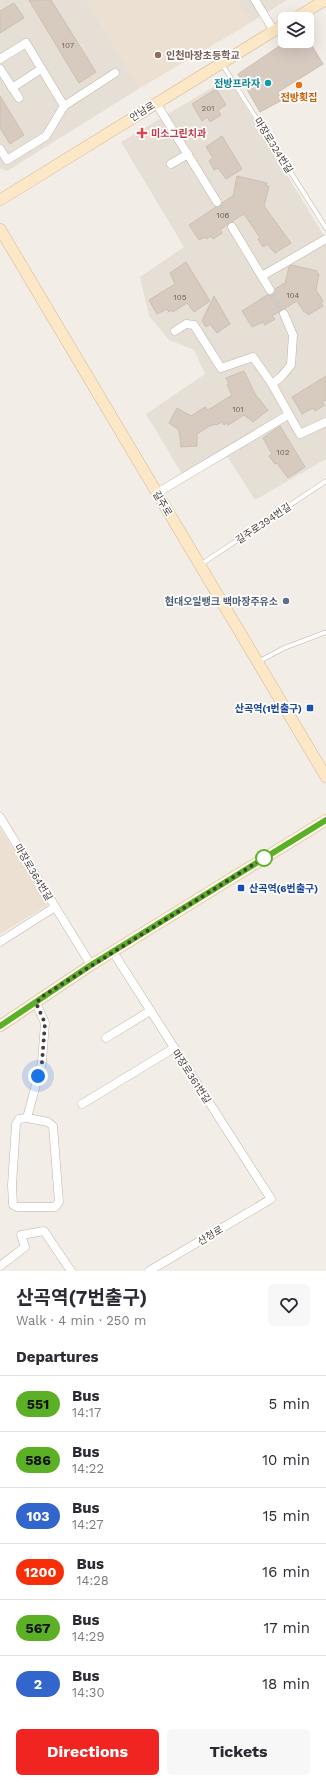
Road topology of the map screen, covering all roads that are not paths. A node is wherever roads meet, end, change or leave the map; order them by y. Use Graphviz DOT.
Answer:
graph roads {
  1 [pos="255,0"];
  2 [pos="325,0"];
  3 [pos="305,12"];
  4 [pos="278,28"];
  5 [pos="274,31"];
  6 [pos="0,59"];
  7 [pos="222,63"];
  8 [pos="0,69"];
  9 [pos="41,69"];
  10 [pos="115,73"];
  11 [pos="12,88"];
  12 [pos="19,98"];
  13 [pos="156,103"];
  14 [pos="64,106"];
  15 [pos="0,149"];
  16 [pos="188,154"];
  17 [pos="170,164"];
  18 [pos="0,200"];
  19 [pos="217,202"];
  20 [pos="232,227"];
  21 [pos="326,228"];
  22 [pos="0,229"];
  23 [pos="326,239"];
  24 [pos="262,276"];
  25 [pos="270,290"];
  26 [pos="284,314"];
  27 [pos="175,331"];
  28 [pos="272,384"];
  29 [pos="288,415"];
  30 [pos="325,425"];
  31 [pos="326,481"];
  32 [pos="157,493"];
  33 [pos="200,565"];
  34 [pos="326,632"];
  35 [pos="257,662"];
  36 [pos="326,777"];
  37 [pos="0,817"];
  38 [pos="326,820"];
  39 [pos="55,907"];
  40 [pos="0,942"];
  41 [pos="113,952"];
  42 [pos="91,965"];
  43 [pos="36,1003"];
  44 [pos="150,1011"];
  45 [pos="0,1026"];
  46 [pos="106,1038"];
  47 [pos="174,1048"];
  48 [pos="82,1104"];
  49 [pos="27,1118"];
  50 [pos="271,1199"];
  51 [pos="0,1266"];
  52 [pos="71,1271"];
  53 [pos="149,1271"];
  1 -- 5 [label="street"];
  2 -- 3 [label="main road"];
  4 -- 5 [label="main road, 안남로"];
  5 -- 7 [label="main road, 안남로"];
  6 -- 9 [label="street"];
  7 -- 13 [label="main road, 안남로"];
  7 -- 21 [label="lane, 마장로324번길"];
  8 -- 11 [label="street"];
  9 -- 11 [label="street"];
  9 -- 14 [label="street"];
  10 -- 14 [label="street"];
  11 -- 12 [label="street"];
  13 -- 16 [label="street"];
  13 -- 18 [label="main road, 안남로"];
  14 -- 15 [label="street"];
  16 -- 17 [label="street"];
  16 -- 19 [label="street"];
  20 -- 24 [label="street"];
  22 -- 32 [label="main road, 길주로"];
  23 -- 24 [label="street"];
  24 -- 25 [label="street"];
  26 -- 28 [label="street"];
  27 -- 28 [label="street"];
  28 -- 29 [label="street"];
  29 -- 30 [label="street"];
  29 -- 32 [label="street"];
  31 -- 33 [label="lane, 길주로394번길"];
  32 -- 33 [label="main road, 길주로"];
  33 -- 35 [label="main road, 길주로"];
  34 -- 35 [label="lane"];
  35 -- 36 [label="main road, 길주로"];
  37 -- 39 [label="street, 마장로364번길"];
  38 -- 41 [label="main road"];
  39 -- 40 [label="street, 마장로364번길"];
  39 -- 42 [label="street, 마장로364번길"];
  41 -- 42 [label="main road"];
  41 -- 44 [label="street, 마장로361번길"];
  42 -- 43 [label="main road"];
  43 -- 45 [label="main road"];
  43 -- 49 [label="street"];
  44 -- 46 [label="street"];
  44 -- 47 [label="street, 마장로361번길"];
  47 -- 48 [label="street"];
  47 -- 50 [label="street, 마장로361번길"];
  49 -- 49 [label="street"];
  50 -- 53 [label="street, 산청로"];
  51 -- 52 [label="street"];
}
